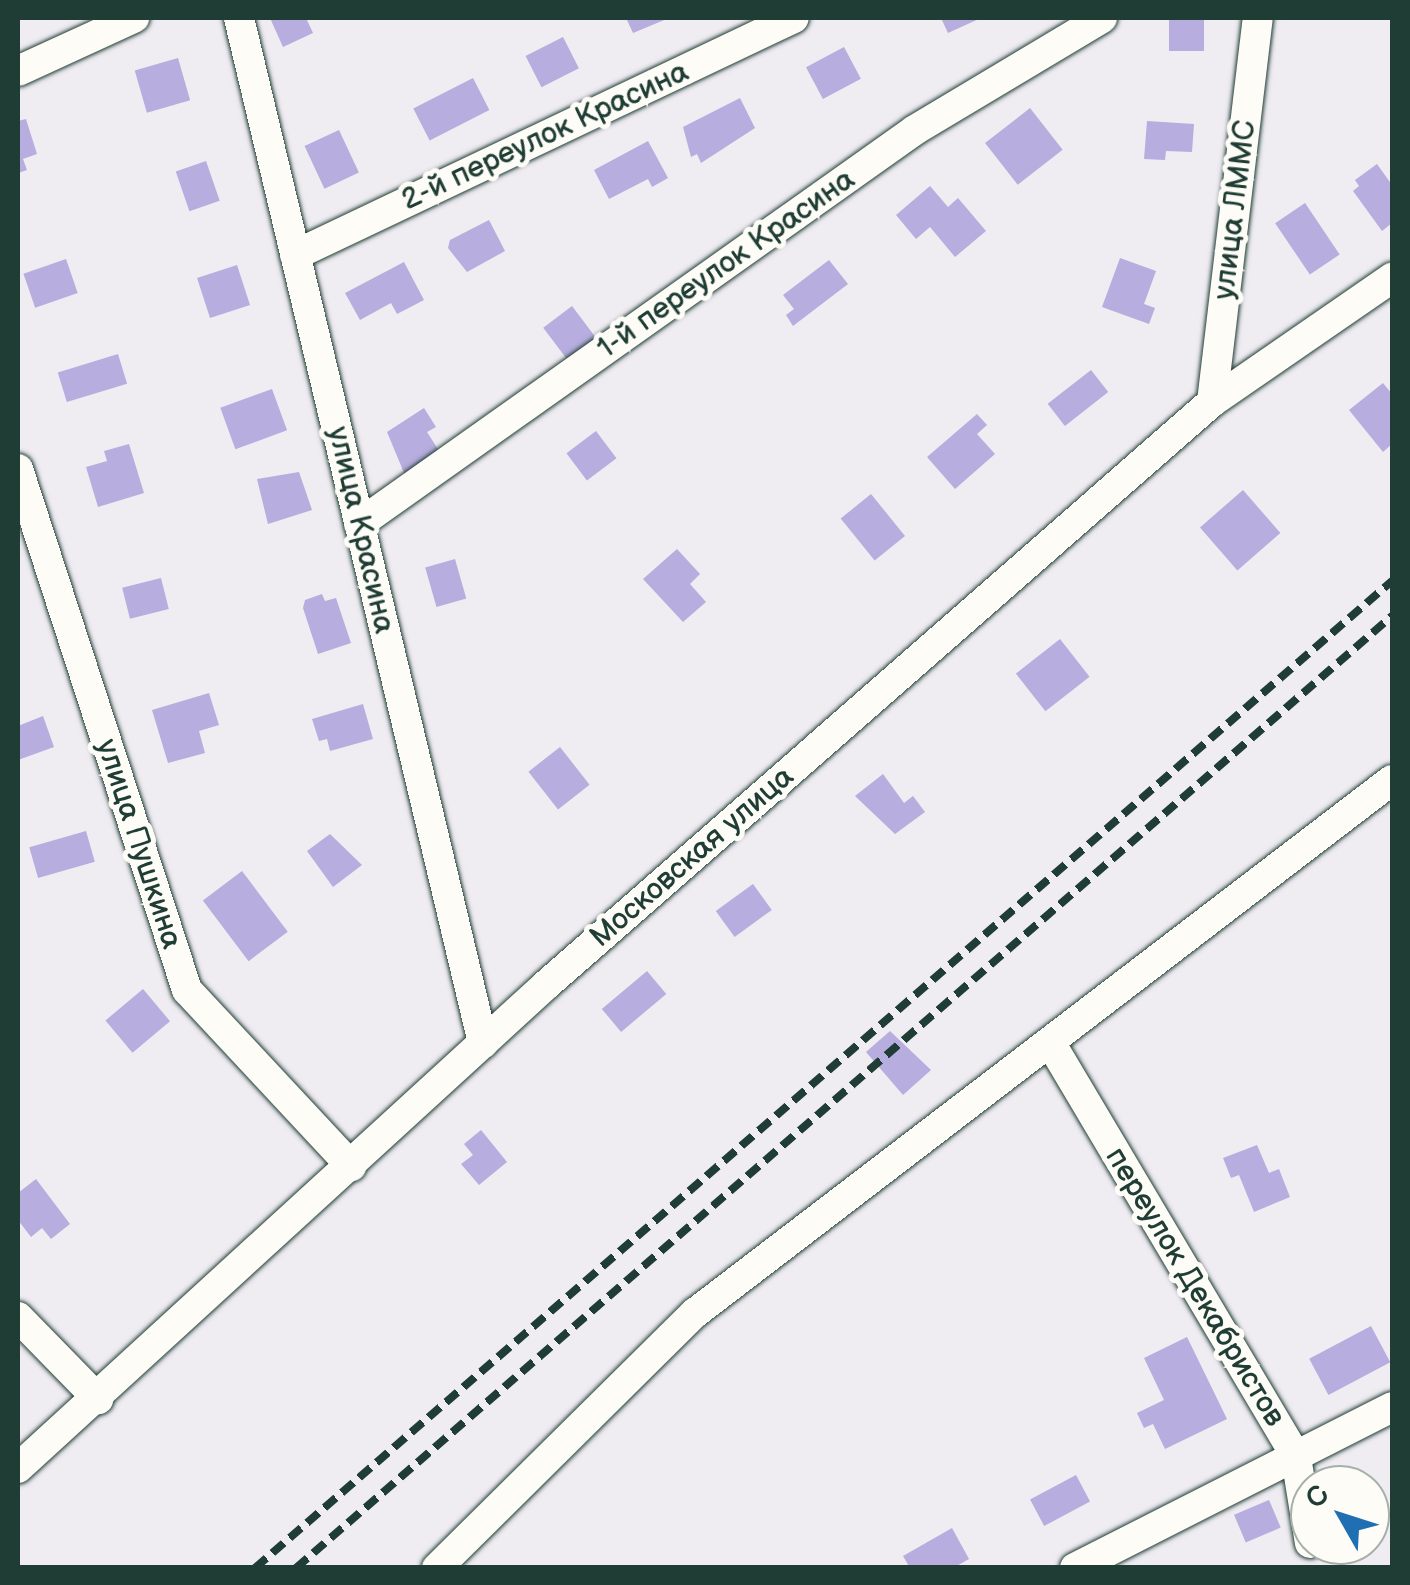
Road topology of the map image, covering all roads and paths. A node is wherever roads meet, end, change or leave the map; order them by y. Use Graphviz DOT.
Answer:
graph roads {
  1 [pos="134,18"];
  2 [pos="239,18"];
  3 [pos="794,18"];
  4 [pos="1102,18"];
  5 [pos="1258,18"];
  6 [pos="18,71"];
  7 [pos="295,255"];
  8 [pos="1392,278"];
  9 [pos="1212,402"];
  10 [pos="18,469"];
  11 [pos="360,524"];
  12 [pos="1392,780"];
  13 [pos="1050,1042"];
  14 [pos="483,1043"];
  15 [pos="351,1166"];
  16 [pos="18,1317"];
  17 [pos="98,1399"];
  18 [pos="1392,1408"];
  19 [pos="1296,1457"];
  20 [pos="1297,1465"];
  21 [pos="18,1468"];
  22 [pos="437,1568"];
  23 [pos="1075,1568"];
  1 -- 6 [label="street"];
  2 -- 7 [label="street, улица Красина"];
  3 -- 7 [label="street, 2-й переулок Красина"];
  4 -- 11 [label="street, 1-й переулок Красина"];
  5 -- 9 [label="street, улица ЛММС"];
  7 -- 11 [label="street, улица Красина"];
  8 -- 9 [label="street, Московская улица"];
  9 -- 14 [label="street, Московская улица"];
  10 -- 15 [label="street, улица Пушкина"];
  11 -- 14 [label="street, улица Красина"];
  12 -- 13 [label="street"];
  13 -- 19 [label="street, переулок Декабристов"];
  13 -- 22 [label="street"];
  14 -- 15 [label="street, Московская улица"];
  15 -- 17 [label="street, Московская улица"];
  16 -- 17 [label="street"];
  17 -- 21 [label="street, Московская улица"];
  18 -- 19 [label="street"];
  19 -- 20 [label="street, переулок Декабристов"];
  19 -- 23 [label="street"];
}
